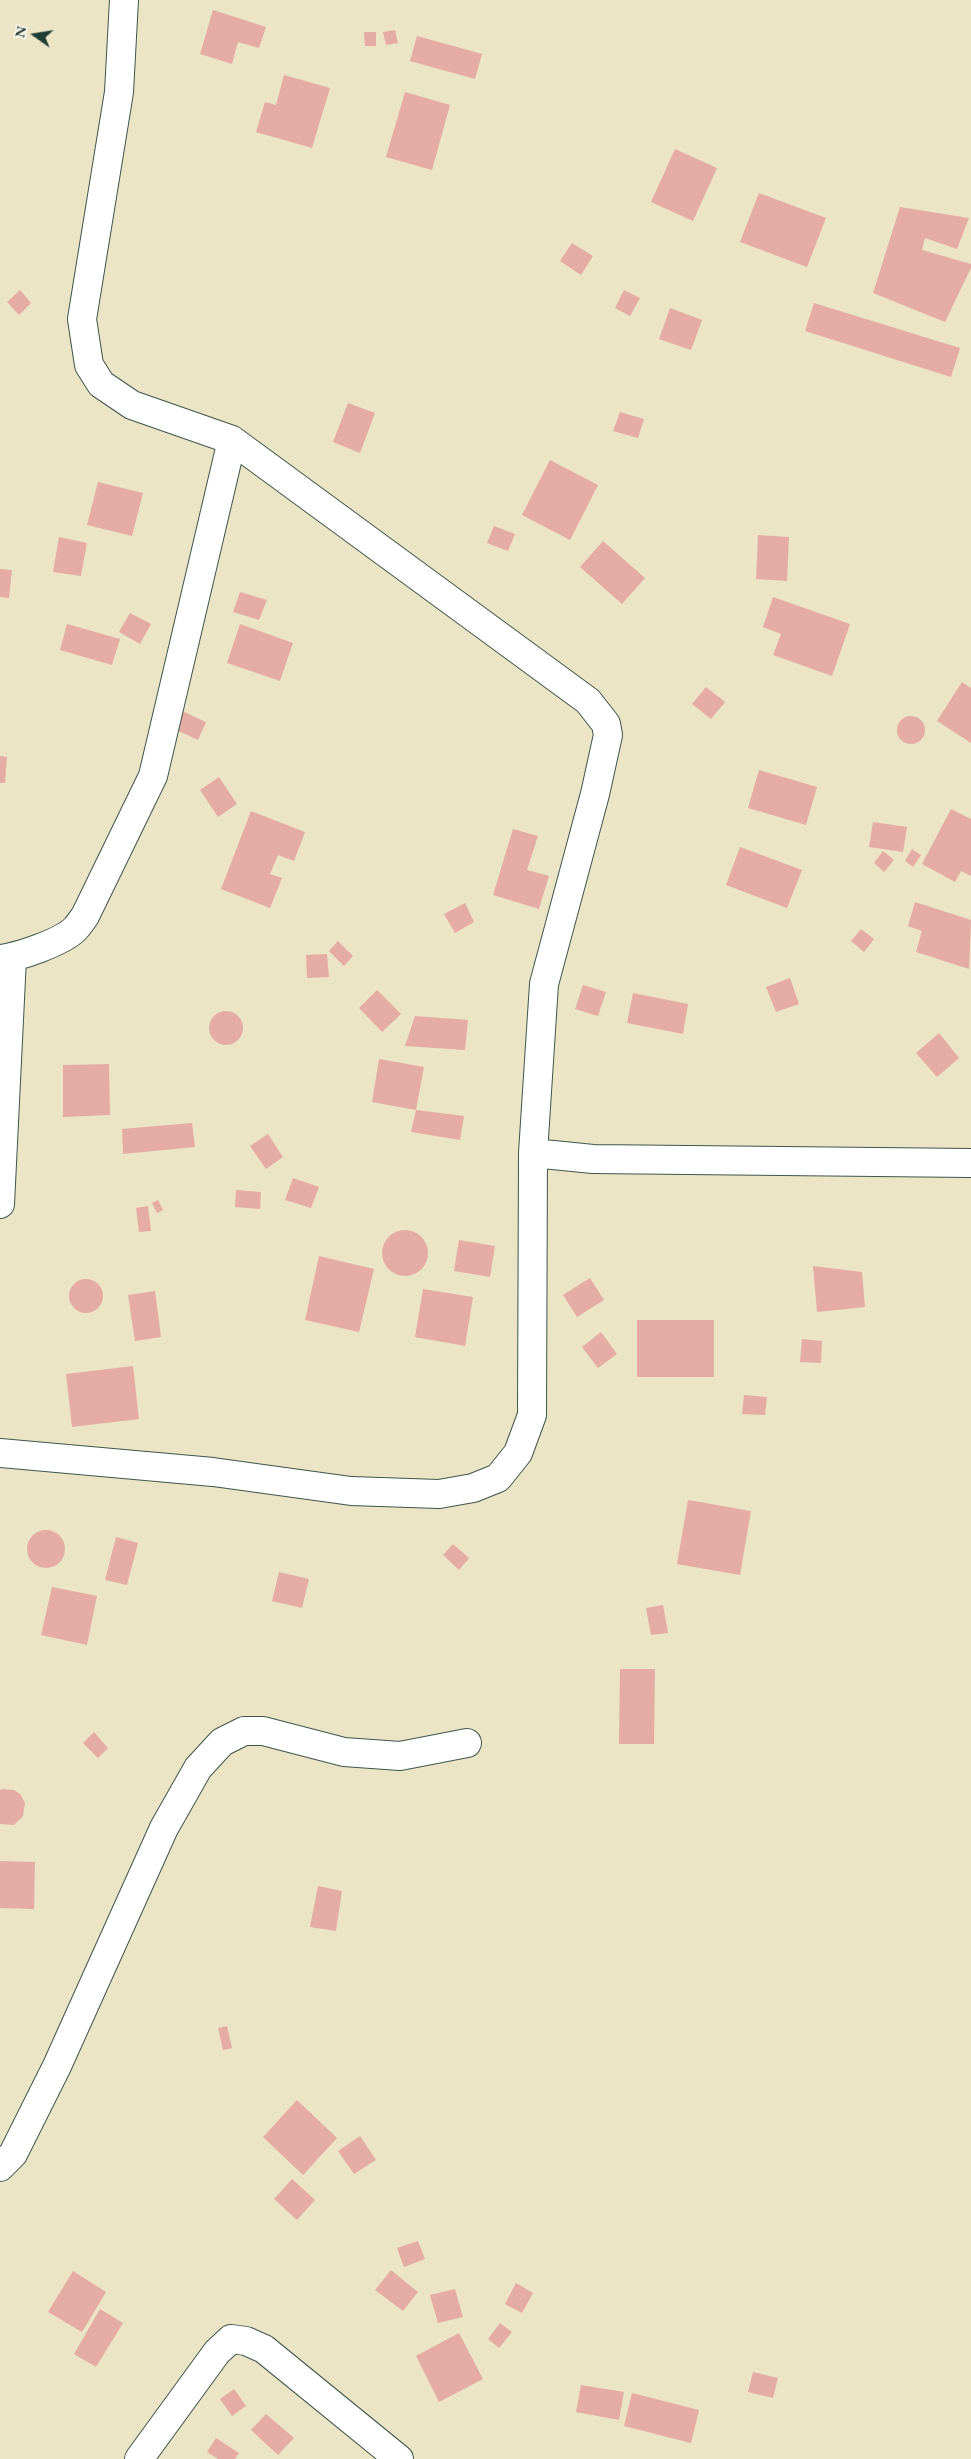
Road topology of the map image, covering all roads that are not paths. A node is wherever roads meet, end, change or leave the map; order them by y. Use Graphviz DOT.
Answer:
graph roads {
  1 [pos="124,0"];
  2 [pos="232,440"];
  3 [pos="6,959"];
  4 [pos="532,1154"];
  5 [pos="971,1163"];
  6 [pos="0,1204"];
  7 [pos="0,1453"];
  8 [pos="467,1743"];
  9 [pos="0,2167"];
  10 [pos="139,2459"];
  11 [pos="399,2459"];
  1 -- 2 [label="street"];
  2 -- 3 [label="street"];
  2 -- 4 [label="street"];
  3 -- 6 [label="street"];
  4 -- 5 [label="street"];
  4 -- 7 [label="street"];
  8 -- 9 [label="street"];
  10 -- 11 [label="street"];
}
